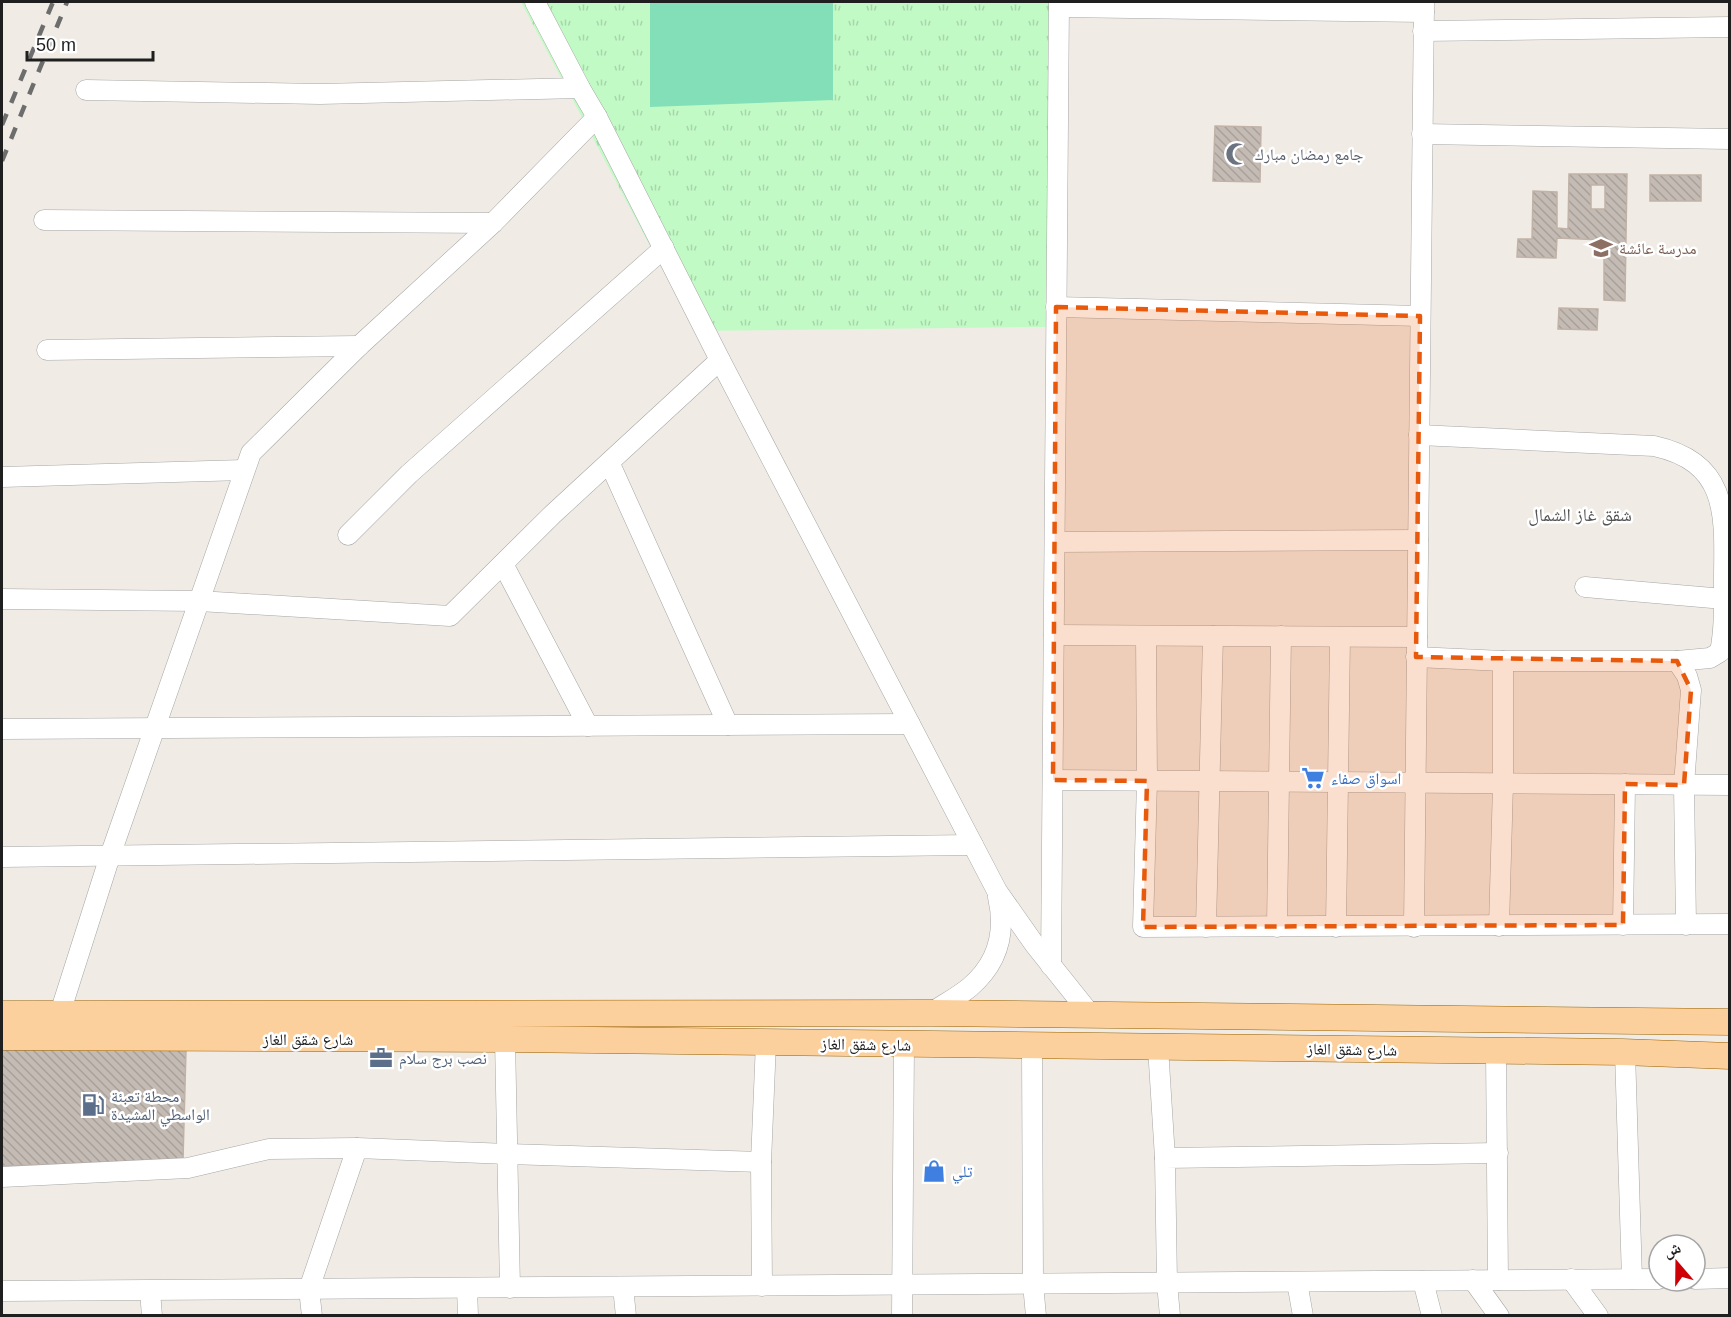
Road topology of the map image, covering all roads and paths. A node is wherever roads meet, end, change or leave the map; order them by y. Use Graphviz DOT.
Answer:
graph roads {
  1 [pos="535,2"];
  2 [pos="1059,4"];
  3 [pos="1424,15"];
  4 [pos="1730,27"];
  5 [pos="580,88"];
  6 [pos="86,90"];
  7 [pos="597,117"];
  8 [pos="1422,134"];
  9 [pos="1730,139"];
  10 [pos="44,220"];
  11 [pos="493,223"];
  12 [pos="664,248"];
  13 [pos="1056,307"];
  14 [pos="1420,316"];
  15 [pos="359,346"];
  16 [pos="47,350"];
  17 [pos="720,360"];
  18 [pos="1419,435"];
  19 [pos="610,464"];
  20 [pos="244,470"];
  21 [pos="2,477"];
  22 [pos="348,535"];
  23 [pos="1418,540"];
  24 [pos="1055,542"];
  25 [pos="503,564"];
  26 [pos="1585,587"];
  27 [pos="2,599"];
  28 [pos="1724,599"];
  29 [pos="199,601"];
  30 [pos="1054,635"];
  31 [pos="1146,636"];
  32 [pos="1213,636"];
  33 [pos="1281,636"];
  34 [pos="1340,637"];
  35 [pos="1417,637"];
  36 [pos="1416,657"];
  37 [pos="1503,661"];
  38 [pos="1677,661"];
  39 [pos="910,724"];
  40 [pos="728,725"];
  41 [pos="588,726"];
  42 [pos="156,728"];
  43 [pos="2,729"];
  44 [pos="1053,780"];
  45 [pos="1147,781"];
  46 [pos="1210,781"];
  47 [pos="1279,782"];
  48 [pos="1338,782"];
  49 [pos="1416,783"];
  50 [pos="1503,784"];
  51 [pos="1624,784"];
  52 [pos="1684,785"];
  53 [pos="1730,785"];
  54 [pos="973,845"];
  55 [pos="110,856"];
  56 [pos="2,857"];
  57 [pos="997,891"];
  58 [pos="1730,924"];
  59 [pos="1623,925"];
  60 [pos="1686,925"];
  61 [pos="1499,926"];
  62 [pos="1206,927"];
  63 [pos="1277,927"];
  64 [pos="1336,927"];
  65 [pos="1414,927"];
  66 [pos="1052,966"];
  67 [pos="60,1013"];
  68 [pos="674,1013"];
  69 [pos="931,1013"];
  70 [pos="2,1014"];
  71 [pos="1091,1015"];
  72 [pos="1730,1022"];
  73 [pos="2,1037"];
  74 [pos="505,1039"];
  75 [pos="673,1041"];
  76 [pos="766,1042"];
  77 [pos="904,1044"];
  78 [pos="1032,1046"];
  79 [pos="1158,1047"];
  80 [pos="1496,1051"];
  81 [pos="1625,1052"];
  82 [pos="1730,1056"];
  83 [pos="357,1148"];
  84 [pos="1498,1153"];
  85 [pos="508,1154"];
  86 [pos="1165,1158"];
  87 [pos="761,1162"];
  88 [pos="2,1177"];
  89 [pos="1730,1278"];
  90 [pos="1632,1279"];
  91 [pos="1647,1279"];
  92 [pos="1707,1279"];
  93 [pos="1473,1280"];
  94 [pos="1498,1280"];
  95 [pos="1571,1280"];
  96 [pos="1423,1281"];
  97 [pos="1167,1282"];
  98 [pos="1297,1282"];
  99 [pos="1033,1284"];
  100 [pos="902,1285"];
  101 [pos="762,1286"];
  102 [pos="623,1287"];
  103 [pos="467,1288"];
  104 [pos="510,1288"];
  105 [pos="309,1289"];
  106 [pos="2,1291"];
  107 [pos="150,1291"];
  108 [pos="152,1316"];
  109 [pos="312,1316"];
  110 [pos="468,1316"];
  111 [pos="626,1316"];
  112 [pos="902,1316"];
  113 [pos="1036,1316"];
  114 [pos="1170,1316"];
  115 [pos="1303,1316"];
  116 [pos="1432,1316"];
  117 [pos="1499,1316"];
  118 [pos="1598,1316"];
  1 -- 5 [label="street"];
  2 -- 3 [label="street"];
  2 -- 13 [label="street"];
  3 -- 4 [label="street"];
  3 -- 8 [label="street"];
  5 -- 6 [label="street"];
  5 -- 7 [label="street"];
  7 -- 11 [label="street"];
  7 -- 12 [label="street"];
  8 -- 9 [label="street"];
  8 -- 14 [label="street"];
  10 -- 11 [label="street"];
  11 -- 15 [label="street"];
  12 -- 17 [label="street"];
  12 -- 22 [label="street"];
  13 -- 14 [label="street"];
  13 -- 24 [label="street"];
  14 -- 18 [label="street"];
  15 -- 16 [label="street"];
  15 -- 20 [label="street"];
  17 -- 19 [label="street"];
  17 -- 39 [label="street"];
  18 -- 23 [label="street"];
  18 -- 28 [label="street"];
  19 -- 25 [label="street"];
  19 -- 40 [label="street"];
  20 -- 21 [label="street"];
  20 -- 29 [label="street"];
  23 -- 24 [label="street"];
  23 -- 35 [label="street"];
  24 -- 30 [label="street"];
  25 -- 29 [label="street"];
  25 -- 41 [label="street"];
  26 -- 28 [label="street"];
  27 -- 29 [label="street"];
  28 -- 38 [label="street"];
  29 -- 42 [label="street"];
  30 -- 31 [label="street"];
  30 -- 44 [label="street"];
  31 -- 32 [label="street"];
  31 -- 45 [label="street"];
  32 -- 33 [label="street"];
  32 -- 46 [label="street"];
  33 -- 34 [label="street"];
  33 -- 47 [label="street"];
  34 -- 35 [label="street"];
  34 -- 48 [label="street"];
  35 -- 36 [label="street"];
  36 -- 37 [label="street"];
  36 -- 49 [label="street"];
  37 -- 38 [label="street"];
  37 -- 50 [label="street"];
  38 -- 52 [label="street"];
  39 -- 40 [label="street"];
  39 -- 54 [label="street"];
  40 -- 41 [label="street"];
  41 -- 42 [label="street"];
  42 -- 43 [label="street"];
  42 -- 55 [label="street"];
  44 -- 45 [label="street"];
  44 -- 66 [label="street"];
  45 -- 46 [label="street"];
  45 -- 62 [label="street"];
  46 -- 47 [label="street"];
  46 -- 62 [label="street"];
  47 -- 48 [label="street"];
  47 -- 63 [label="street"];
  48 -- 49 [label="street"];
  48 -- 64 [label="street"];
  49 -- 50 [label="street"];
  49 -- 65 [label="street"];
  50 -- 51 [label="street"];
  50 -- 61 [label="street"];
  51 -- 52 [label="street"];
  51 -- 59 [label="street"];
  52 -- 53 [label="street"];
  52 -- 60 [label="street"];
  54 -- 55 [label="street"];
  54 -- 57 [label="street"];
  55 -- 56 [label="street"];
  55 -- 67 [label="street"];
  57 -- 66 [label="street"];
  57 -- 69 [label="street"];
  58 -- 60 [label="street"];
  59 -- 60 [label="street"];
  59 -- 61 [label="street"];
  61 -- 65 [label="street"];
  62 -- 63 [label="street"];
  63 -- 64 [label="street"];
  64 -- 65 [label="street"];
  66 -- 71 [label="street"];
  67 -- 68 [label="main road, شارع شقق الغاز"];
  67 -- 70 [label="main road, شارع شقق الغاز"];
  68 -- 69 [label="main road, شارع شقق الغاز"];
  68 -- 75 [label="main road"];
  69 -- 71 [label="main road, شارع شقق الغاز"];
  71 -- 72 [label="main road, شارع شقق الغاز"];
  73 -- 74 [label="main road, شارع شقق الغاز"];
  74 -- 75 [label="main road, شارع شقق الغاز"];
  74 -- 85 [label="street"];
  75 -- 76 [label="main road, شارع شقق الغاز"];
  76 -- 77 [label="main road, شارع شقق الغاز"];
  76 -- 87 [label="street"];
  77 -- 78 [label="main road, شارع شقق الغاز"];
  77 -- 100 [label="street"];
  78 -- 79 [label="main road, شارع شقق الغاز"];
  78 -- 99 [label="street"];
  79 -- 80 [label="main road, شارع شقق الغاز"];
  79 -- 86 [label="street"];
  80 -- 81 [label="main road, شارع شقق الغاز"];
  80 -- 84 [label="street"];
  81 -- 82 [label="main road, شارع شقق الغاز"];
  81 -- 90 [label="street"];
  83 -- 85 [label="street"];
  83 -- 88 [label="street"];
  83 -- 105 [label="street"];
  84 -- 86 [label="street"];
  84 -- 94 [label="street"];
  85 -- 87 [label="street"];
  85 -- 104 [label="street"];
  86 -- 97 [label="street"];
  87 -- 101 [label="street"];
  89 -- 92 [label="street"];
  90 -- 91 [label="street"];
  90 -- 95 [label="street"];
  93 -- 94 [label="street"];
  93 -- 96 [label="street"];
  93 -- 117 [label="street"];
  94 -- 95 [label="street"];
  95 -- 118 [label="street"];
  96 -- 98 [label="street"];
  96 -- 116 [label="street"];
  97 -- 98 [label="street"];
  97 -- 99 [label="street"];
  97 -- 114 [label="street"];
  98 -- 115 [label="street"];
  99 -- 100 [label="street"];
  99 -- 113 [label="street"];
  100 -- 101 [label="street"];
  100 -- 112 [label="street"];
  101 -- 102 [label="street"];
  102 -- 104 [label="street"];
  102 -- 111 [label="street"];
  103 -- 104 [label="street"];
  103 -- 105 [label="street"];
  103 -- 110 [label="street"];
  105 -- 107 [label="street"];
  105 -- 109 [label="street"];
  106 -- 107 [label="street"];
  107 -- 108 [label="street"];
}
